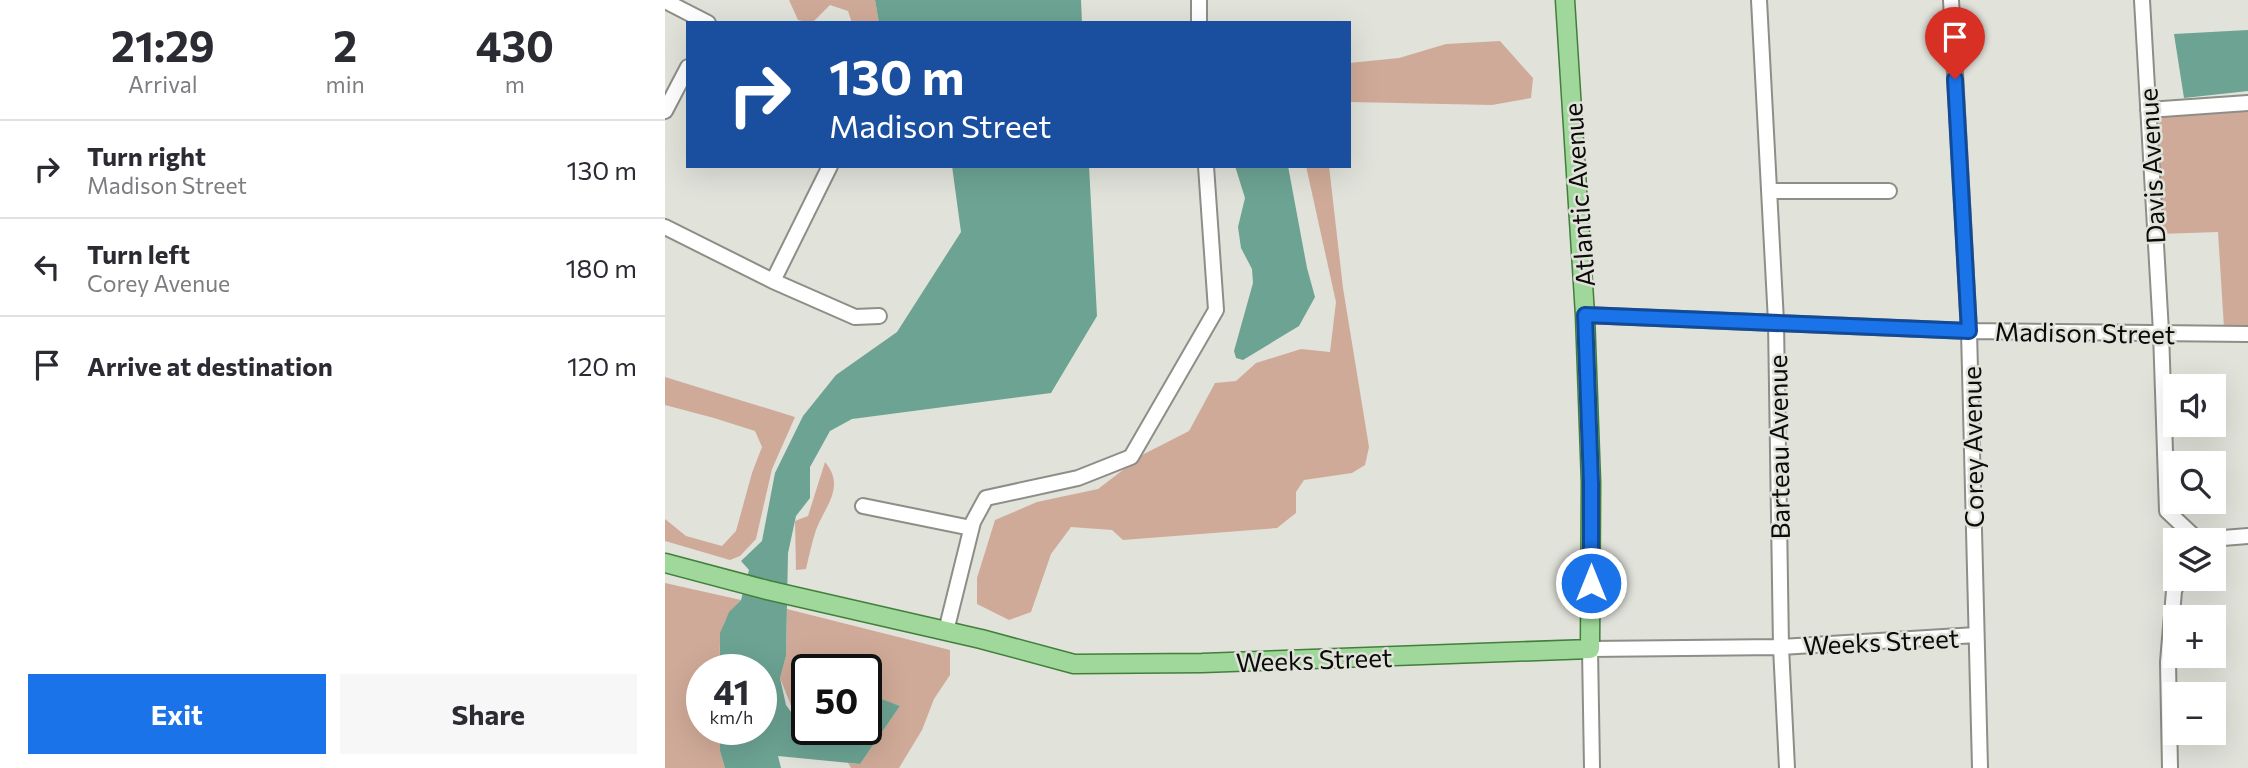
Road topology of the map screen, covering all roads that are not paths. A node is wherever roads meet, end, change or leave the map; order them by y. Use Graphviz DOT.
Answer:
graph roads {
  1 [pos="1199,0"];
  2 [pos="1565,0"];
  3 [pos="1759,0"];
  4 [pos="1951,0"];
  5 [pos="2142,0"];
  6 [pos="665,1"];
  7 [pos="704,21"];
  8 [pos="1199,21"];
  9 [pos="686,71"];
  10 [pos="2248,103"];
  11 [pos="2148,110"];
  12 [pos="665,111"];
  13 [pos="829,168"];
  14 [pos="1206,168"];
  15 [pos="1769,191"];
  16 [pos="1889,191"];
  17 [pos="665,227"];
  18 [pos="773,281"];
  19 [pos="1585,315"];
  20 [pos="879,316"];
  21 [pos="1776,322"];
  22 [pos="1969,331"];
  23 [pos="2161,332"];
  24 [pos="2248,334"];
  25 [pos="863,506"];
  26 [pos="971,528"];
  27 [pos="2185,528"];
  28 [pos="2248,536"];
  29 [pos="2226,538"];
  30 [pos="665,563"];
  31 [pos="2174,591"];
  32 [pos="946,631"];
  33 [pos="1976,635"];
  34 [pos="1781,647"];
  35 [pos="1590,649"];
  36 [pos="1592,768"];
  37 [pos="1787,768"];
  38 [pos="1980,768"];
  39 [pos="2170,768"];
  1 -- 8 [label="street"];
  2 -- 19 [label="main road, Atlantic Avenue"];
  3 -- 15 [label="street, Barteau Avenue"];
  4 -- 22 [label="street, Corey Avenue"];
  5 -- 11 [label="street, Davis Avenue"];
  6 -- 7 [label="street"];
  9 -- 12 [label="street"];
  10 -- 11 [label="street"];
  11 -- 23 [label="street, Davis Avenue"];
  13 -- 18 [label="street"];
  14 -- 26 [label="street"];
  15 -- 16 [label="street"];
  15 -- 21 [label="street, Barteau Avenue"];
  17 -- 18 [label="street"];
  18 -- 20 [label="street"];
  19 -- 21 [label="street, Madison Street"];
  19 -- 35 [label="main road, Atlantic Avenue"];
  21 -- 22 [label="street, Madison Street"];
  21 -- 34 [label="street, Barteau Avenue"];
  22 -- 23 [label="street, Madison Street"];
  22 -- 33 [label="street, Corey Avenue"];
  23 -- 24 [label="street, Madison Street"];
  23 -- 27 [label="street, Davis Avenue"];
  25 -- 26 [label="street"];
  26 -- 32 [label="street"];
  28 -- 29 [label="street"];
  30 -- 32 [label="main road, Weeks Street"];
  31 -- 39 [label="street"];
  32 -- 35 [label="main road, Weeks Street"];
  33 -- 34 [label="street, Weeks Street"];
  33 -- 38 [label="street, Corey Avenue"];
  34 -- 35 [label="street, Weeks Street"];
  34 -- 37 [label="street, Barteau Avenue"];
  35 -- 36 [label="street, Atlantic Avenue"];
}
